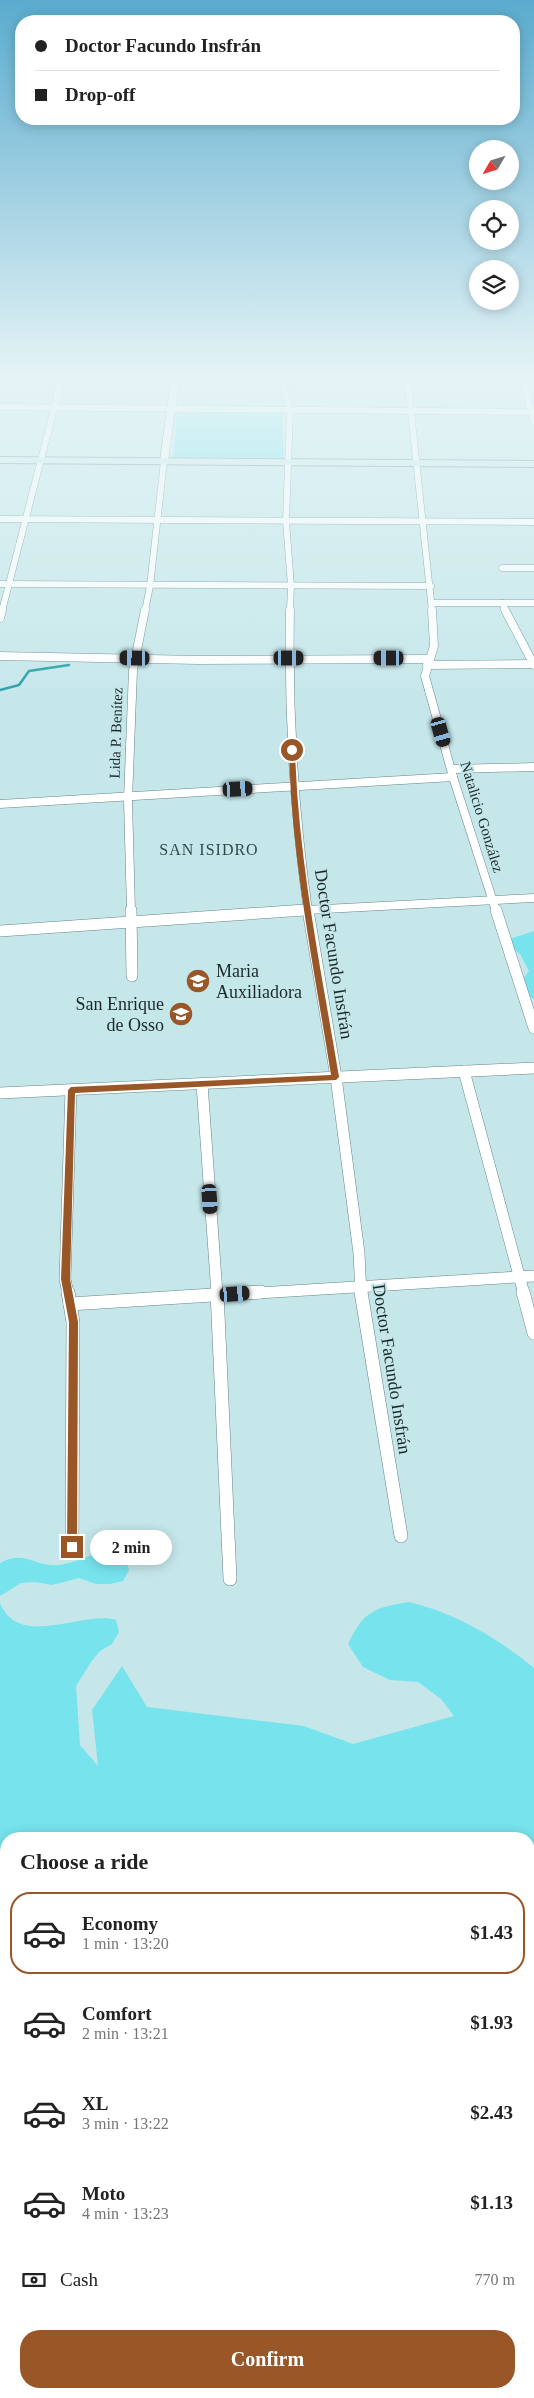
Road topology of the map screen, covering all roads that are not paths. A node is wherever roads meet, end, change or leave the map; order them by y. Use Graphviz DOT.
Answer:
graph roads {
  1 [pos="35,486"];
  2 [pos="161,486"];
  3 [pos="287,486"];
  4 [pos="419,486"];
  5 [pos="0,519"];
  6 [pos="26,519"];
  7 [pos="157,519"];
  8 [pos="286,521"];
  9 [pos="423,522"];
  10 [pos="534,522"];
  11 [pos="502,568"];
  12 [pos="534,568"];
  13 [pos="4,584"];
  14 [pos="150,586"];
  15 [pos="291,586"];
  16 [pos="431,586"];
  17 [pos="432,603"];
  18 [pos="502,603"];
  19 [pos="534,603"];
  20 [pos="0,618"];
  21 [pos="531,652"];
  22 [pos="0,656"];
  23 [pos="135,658"];
  24 [pos="289,658"];
  25 [pos="428,662"];
  26 [pos="534,664"];
  27 [pos="534,767"];
  28 [pos="452,773"];
  29 [pos="293,786"];
  30 [pos="128,795"];
  31 [pos="0,804"];
  32 [pos="534,898"];
  33 [pos="492,900"];
  34 [pos="308,910"];
  35 [pos="130,921"];
  36 [pos="0,931"];
  37 [pos="132,976"];
  38 [pos="534,1028"];
  39 [pos="534,1068"];
  40 [pos="464,1071"];
  41 [pos="336,1077"];
  42 [pos="202,1084"];
  43 [pos="71,1090"];
  44 [pos="0,1093"];
  45 [pos="534,1276"];
  46 [pos="519,1277"];
  47 [pos="360,1287"];
  48 [pos="217,1295"];
  49 [pos="70,1304"];
  50 [pos="534,1333"];
  51 [pos="401,1536"];
  52 [pos="72,1547"];
  53 [pos="230,1579"];
  1 -- 6 [label="street"];
  2 -- 7 [label="street, Lida P. Benítez"];
  3 -- 8 [label="street, Doctor Facundo Insfrán"];
  4 -- 9 [label="street, Natalicio González"];
  5 -- 6 [label="street"];
  6 -- 7 [label="street"];
  6 -- 13 [label="street"];
  7 -- 8 [label="street"];
  7 -- 14 [label="street, Lida P. Benítez"];
  8 -- 9 [label="street"];
  8 -- 15 [label="street, Doctor Facundo Insfrán"];
  9 -- 10 [label="street"];
  9 -- 16 [label="street, Natalicio González"];
  11 -- 12 [label="street"];
  13 -- 14 [label="street"];
  13 -- 20 [label="street"];
  14 -- 15 [label="street"];
  14 -- 23 [label="street, Lida P. Benítez"];
  15 -- 16 [label="street"];
  15 -- 24 [label="street, Doctor Facundo Insfrán"];
  16 -- 17 [label="street, Natalicio González"];
  17 -- 18 [label="street"];
  17 -- 25 [label="street, Natalicio González"];
  18 -- 19 [label="street"];
  18 -- 21 [label="street"];
  21 -- 26 [label="street"];
  22 -- 23 [label="street"];
  23 -- 24 [label="street"];
  23 -- 30 [label="street, Lida P. Benítez"];
  24 -- 25 [label="street"];
  24 -- 29 [label="street, Doctor Facundo Insfrán"];
  25 -- 26 [label="street"];
  25 -- 28 [label="street, Natalicio González"];
  27 -- 28 [label="street"];
  28 -- 29 [label="street"];
  28 -- 33 [label="street, Natalicio González"];
  29 -- 30 [label="street"];
  29 -- 34 [label="street, Doctor Facundo Insfrán"];
  30 -- 31 [label="street"];
  30 -- 35 [label="street, Lida P. Benítez"];
  32 -- 33 [label="street"];
  33 -- 34 [label="street"];
  33 -- 38 [label="street, Natalicio González"];
  34 -- 35 [label="street"];
  34 -- 41 [label="street, Doctor Facundo Insfrán"];
  35 -- 36 [label="street"];
  35 -- 37 [label="street, Lida P. Benítez"];
  39 -- 40 [label="street"];
  40 -- 41 [label="street"];
  40 -- 46 [label="street"];
  41 -- 42 [label="street"];
  41 -- 47 [label="street, Doctor Facundo Insfrán"];
  42 -- 43 [label="street"];
  42 -- 48 [label="street"];
  43 -- 44 [label="street"];
  43 -- 49 [label="street"];
  45 -- 46 [label="street"];
  46 -- 47 [label="street"];
  46 -- 50 [label="street"];
  47 -- 48 [label="street"];
  47 -- 51 [label="street, Doctor Facundo Insfrán"];
  48 -- 49 [label="street"];
  48 -- 53 [label="street"];
  49 -- 52 [label="street"];
}
